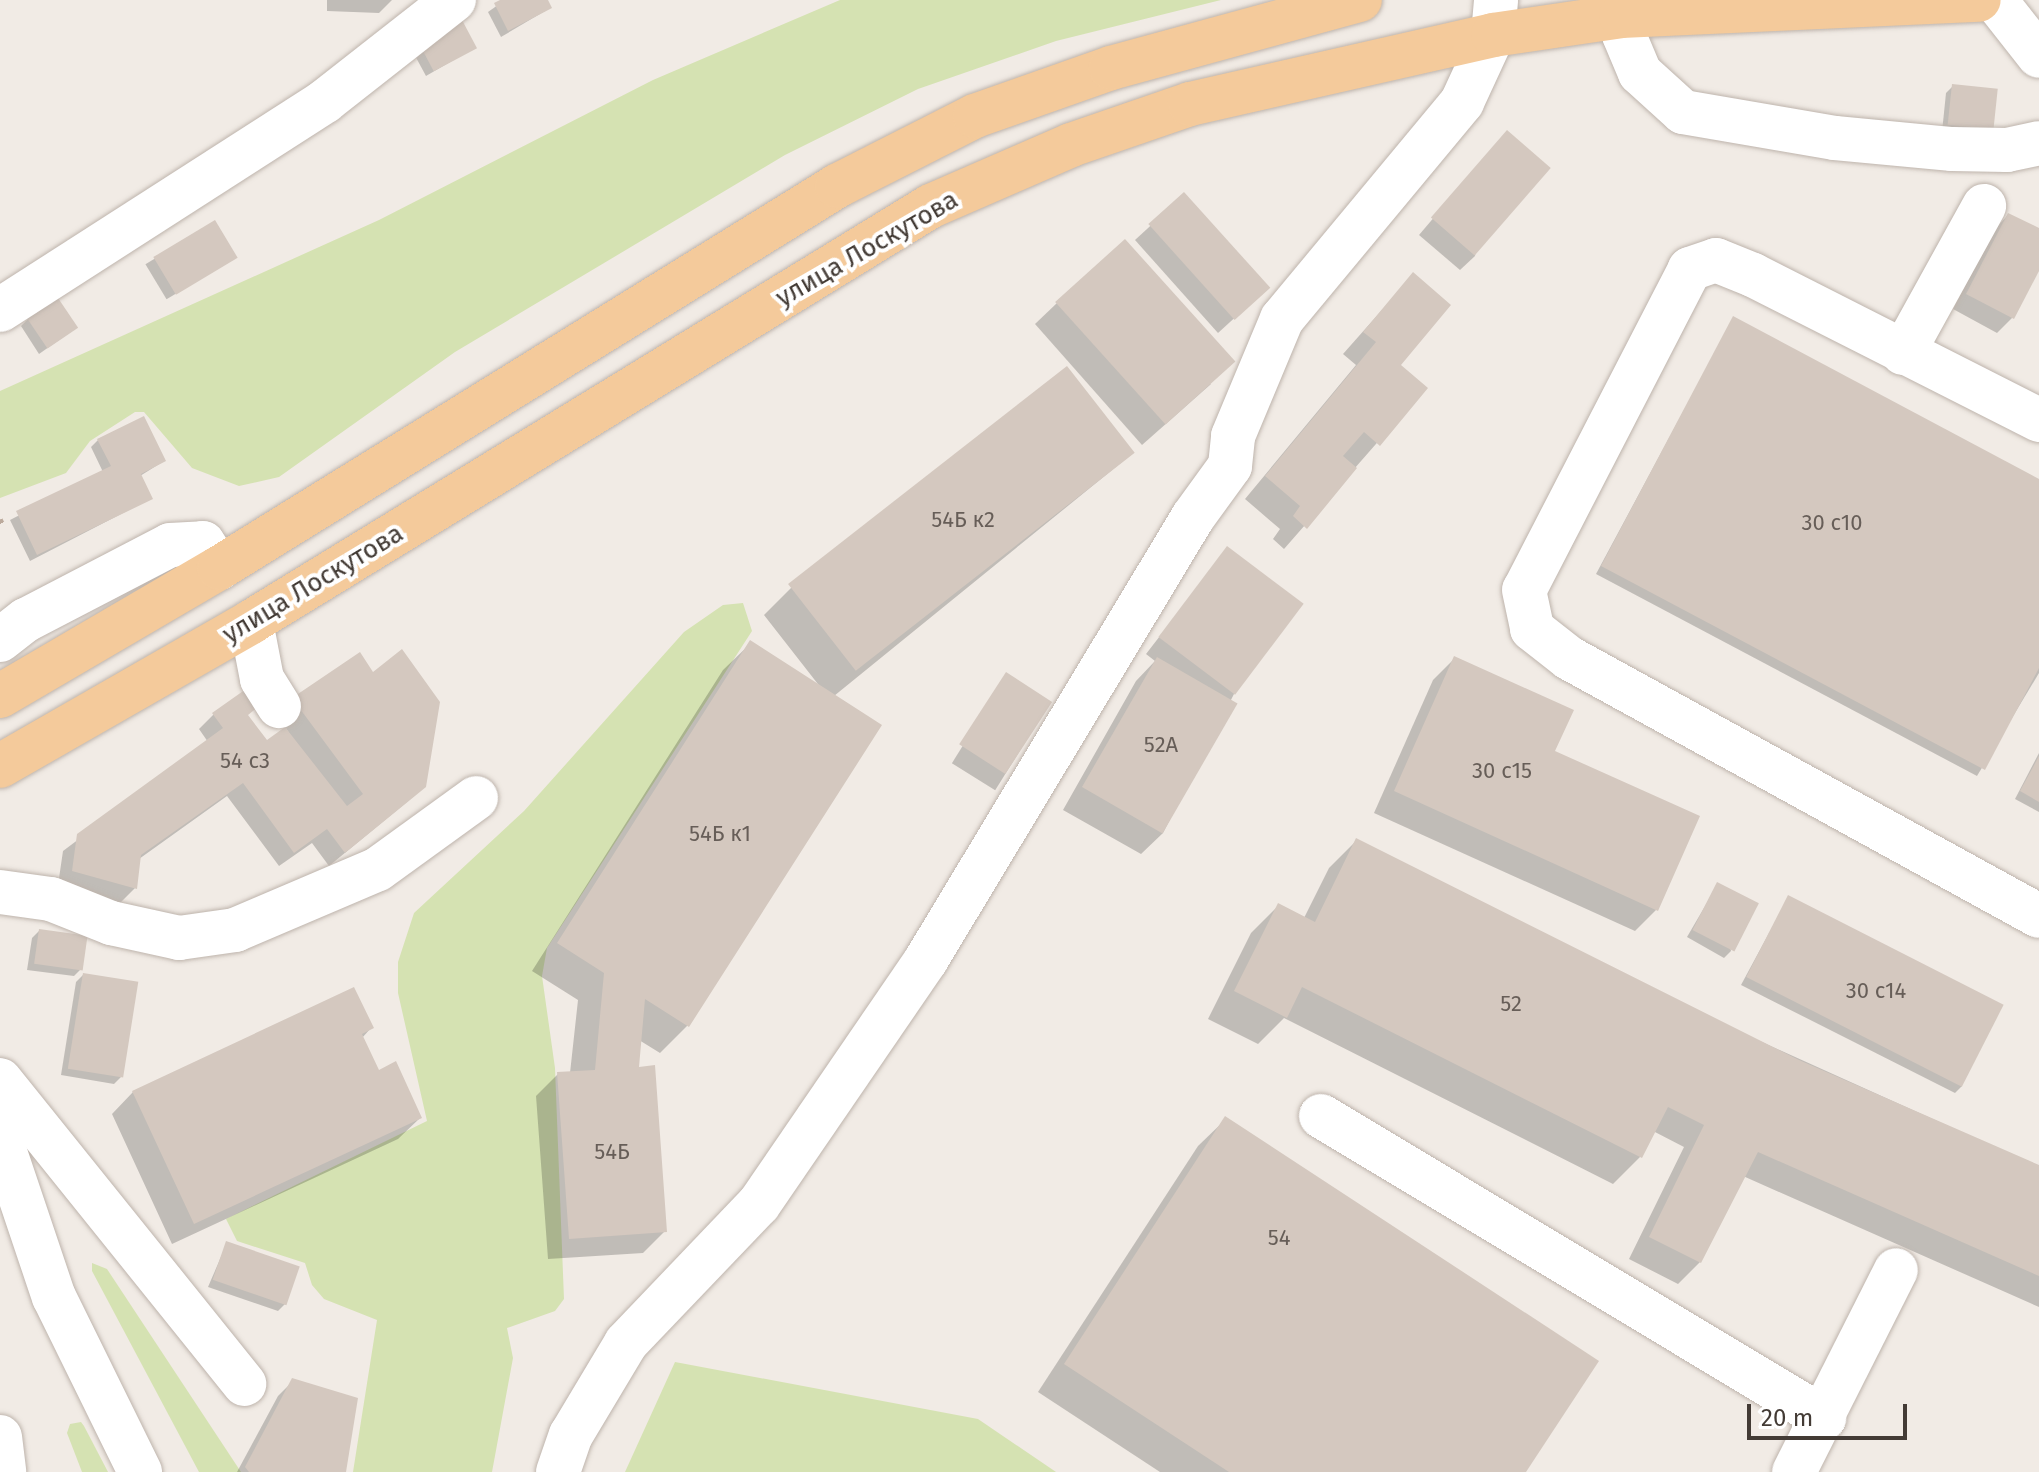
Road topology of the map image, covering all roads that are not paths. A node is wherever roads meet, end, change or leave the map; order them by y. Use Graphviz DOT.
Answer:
graph roads {
  1 [pos="454,0"];
  2 [pos="1360,0"];
  3 [pos="1979,0"];
  4 [pos="1995,0"];
  5 [pos="1620,8"];
  6 [pos="1495,17"];
  7 [pos="2039,56"];
  8 [pos="2039,143"];
  9 [pos="1984,206"];
  10 [pos="0,310"];
  11 [pos="1903,353"];
  12 [pos="2039,420"];
  13 [pos="219,568"];
  14 [pos="251,622"];
  15 [pos="0,640"];
  16 [pos="0,696"];
  17 [pos="279,706"];
  18 [pos="0,766"];
  19 [pos="476,798"];
  20 [pos="0,892"];
  21 [pos="2039,916"];
  22 [pos="0,1080"];
  23 [pos="1321,1116"];
  24 [pos="0,1137"];
  25 [pos="1896,1270"];
  26 [pos="244,1384"];
  27 [pos="1824,1418"];
  28 [pos="0,1437"];
  29 [pos="4,1472"];
  30 [pos="140,1472"];
  31 [pos="558,1472"];
  32 [pos="1794,1472"];
  1 -- 10 [label="street"];
  2 -- 13 [label="main road"];
  3 -- 5 [label="main road, улица Лоскутова"];
  4 -- 7 [label="street"];
  5 -- 6 [label="main road, улица Лоскутова"];
  5 -- 8 [label="street"];
  6 -- 14 [label="main road, улица Лоскутова"];
  6 -- 31 [label="street"];
  9 -- 11 [label="street"];
  11 -- 12 [label="street"];
  11 -- 21 [label="street"];
  13 -- 15 [label="street"];
  13 -- 16 [label="main road"];
  14 -- 17 [label="street"];
  14 -- 18 [label="main road, улица Лоскутова"];
  19 -- 20 [label="street"];
  22 -- 26 [label="street"];
  23 -- 27 [label="street"];
  24 -- 30 [label="street"];
  25 -- 27 [label="street"];
  27 -- 32 [label="street"];
  28 -- 29 [label="street"];
}
